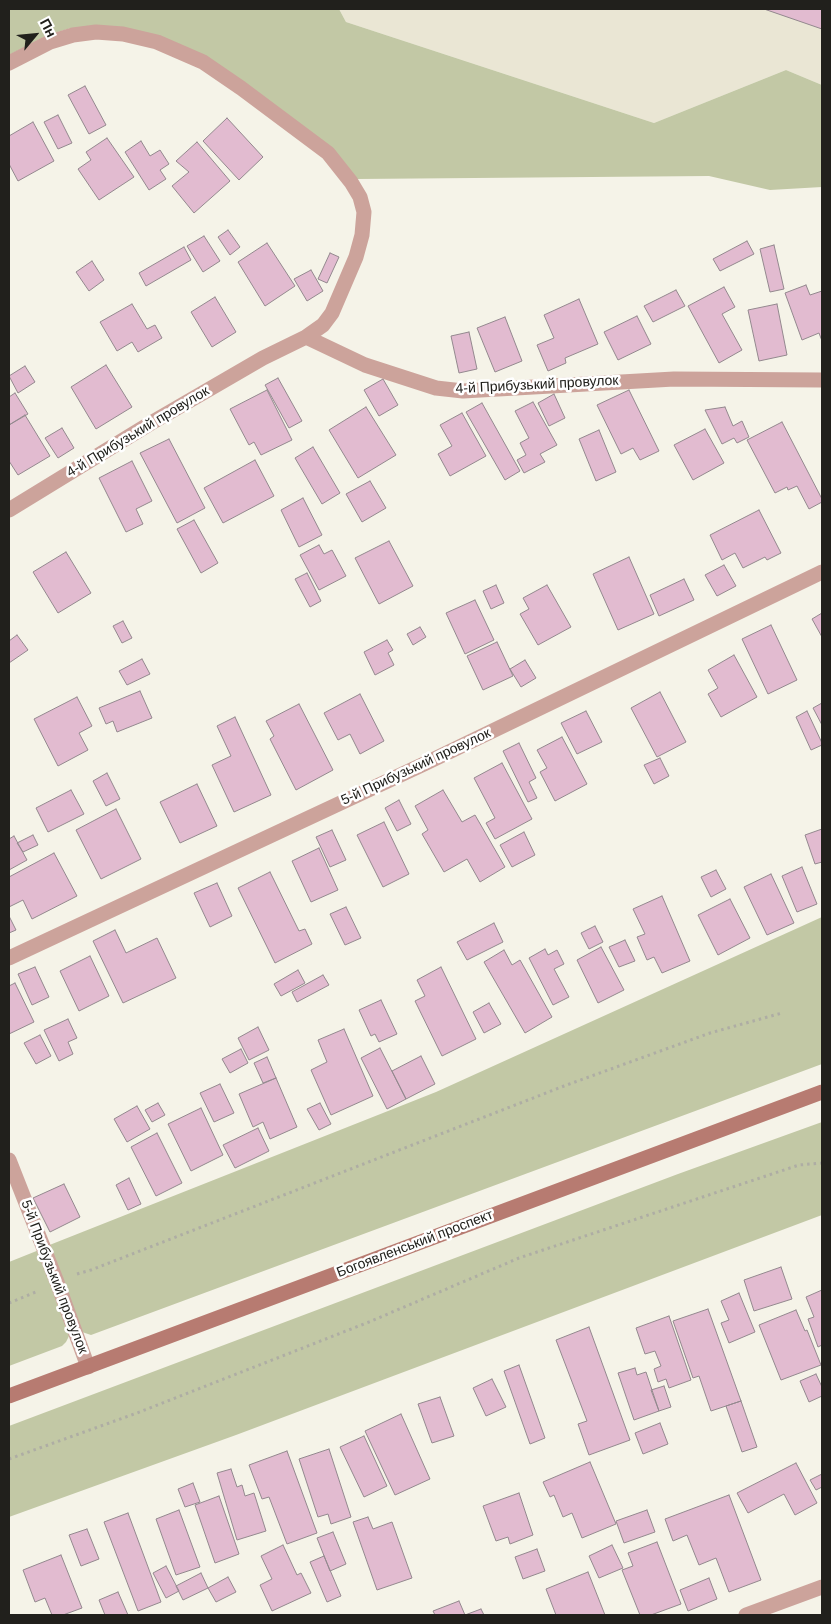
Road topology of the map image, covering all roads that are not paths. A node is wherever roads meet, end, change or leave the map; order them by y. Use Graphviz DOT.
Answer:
graph roads {
  1 [pos="9,63"];
  2 [pos="306,337"];
  3 [pos="822,380"];
  4 [pos="9,510"];
  5 [pos="822,572"];
  6 [pos="9,958"];
  7 [pos="822,1092"];
  8 [pos="9,1160"];
  9 [pos="88,1367"];
  10 [pos="9,1396"];
  11 [pos="822,1587"];
  12 [pos="746,1615"];
  1 -- 2 [label="street"];
  2 -- 3 [label="street, 4-й Прибузький провулок"];
  2 -- 4 [label="street, 4-й Прибузький провулок"];
  5 -- 6 [label="street, 5-й Прибузький провулок"];
  7 -- 9 [label="main road, Богоявленський проспект"];
  8 -- 9 [label="street, 5-й Прибузький провулок"];
  9 -- 10 [label="main road, Богоявленський проспект"];
  11 -- 12 [label="street"];
}
